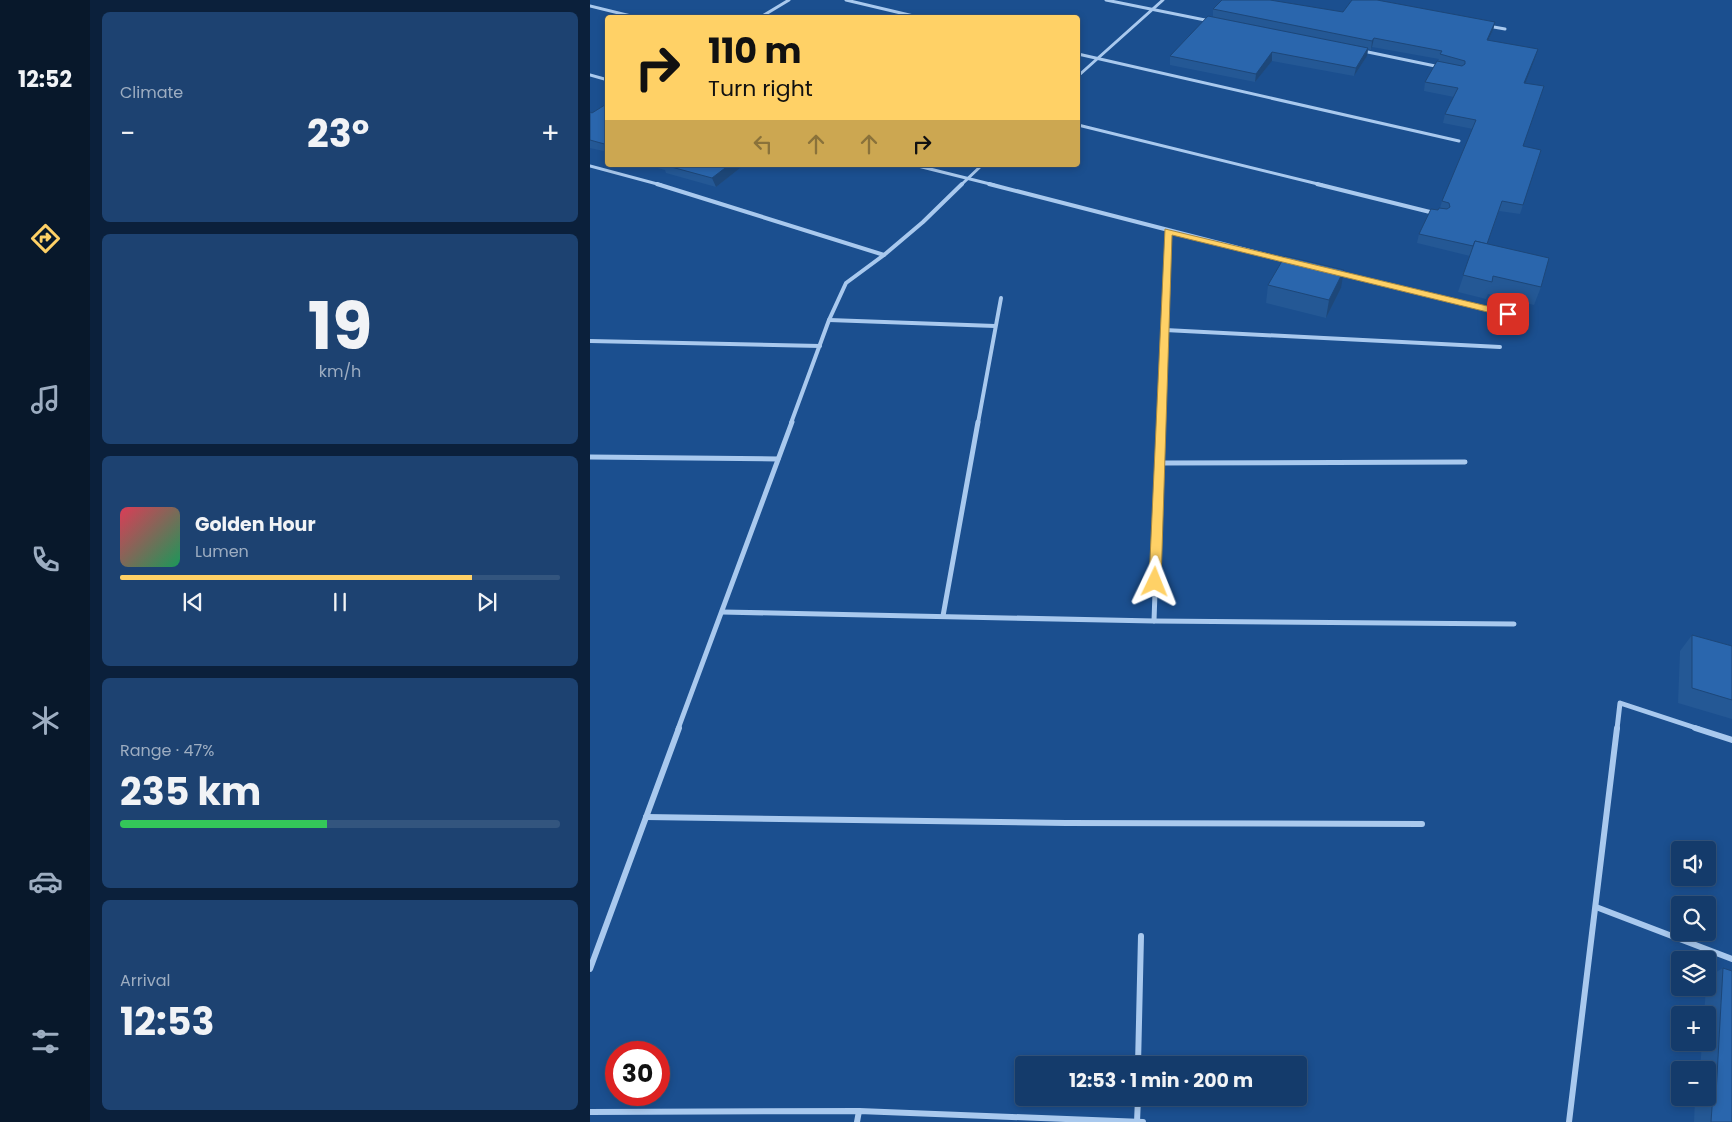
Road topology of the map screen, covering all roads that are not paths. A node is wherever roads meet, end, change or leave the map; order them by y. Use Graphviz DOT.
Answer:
graph roads {
  1 [pos="789,0"];
  2 [pos="846,0"];
  3 [pos="1106,0"];
  4 [pos="1163,0"];
  5 [pos="590,6"];
  6 [pos="1153,9"];
  7 [pos="627,15"];
  8 [pos="764,15"];
  9 [pos="909,15"];
  10 [pos="1210,21"];
  11 [pos="1486,25"];
  12 [pos="1505,29"];
  13 [pos="1355,50"];
  14 [pos="1080,54"];
  15 [pos="1097,58"];
  16 [pos="1441,67"];
  17 [pos="590,74"];
  18 [pos="1080,74"];
  19 [pos="605,79"];
  20 [pos="1080,125"];
  21 [pos="1459,141"];
  22 [pos="590,166"];
  23 [pos="922,167"];
  24 [pos="980,167"];
  25 [pos="967,179"];
  26 [pos="1444,215"];
  27 [pos="1168,231"];
  28 [pos="884,255"];
  29 [pos="1294,262"];
  30 [pos="1333,271"];
  31 [pos="1001,298"];
  32 [pos="1527,318"];
  33 [pos="829,320"];
  34 [pos="995,326"];
  35 [pos="1165,330"];
  36 [pos="590,341"];
  37 [pos="820,346"];
  38 [pos="1500,347"];
  39 [pos="590,457"];
  40 [pos="778,459"];
  41 [pos="1465,462"];
  42 [pos="1160,463"];
  43 [pos="722,612"];
  44 [pos="943,616"];
  45 [pos="1154,621"];
  46 [pos="1514,624"];
  47 [pos="1732,740"];
  48 [pos="646,817"];
  49 [pos="1422,824"];
  50 [pos="1596,907"];
  51 [pos="1141,936"];
  52 [pos="1732,959"];
  53 [pos="590,969"];
  54 [pos="1138,1056"];
  55 [pos="1138,1106"];
  56 [pos="859,1111"];
  57 [pos="590,1112"];
  58 [pos="857,1122"];
  59 [pos="1137,1122"];
  60 [pos="1143,1122"];
  61 [pos="1569,1122"];
  1 -- 8 [label="street"];
  2 -- 9 [label="street"];
  3 -- 6 [label="street"];
  4 -- 6 [label="street"];
  5 -- 7 [label="street"];
  6 -- 10 [label="street"];
  6 -- 15 [label="street"];
  11 -- 12 [label="street"];
  13 -- 16 [label="street"];
  14 -- 15 [label="street"];
  15 -- 18 [label="street"];
  15 -- 21 [label="street"];
  17 -- 19 [label="street"];
  20 -- 26 [label="street"];
  22 -- 28 [label="street"];
  23 -- 25 [label="street"];
  24 -- 25 [label="street"];
  25 -- 27 [label="street"];
  25 -- 28 [label="street"];
  27 -- 29 [label="street"];
  27 -- 35 [label="street"];
  28 -- 33 [label="street"];
  30 -- 32 [label="street"];
  31 -- 34 [label="street"];
  33 -- 34 [label="street"];
  33 -- 37 [label="street"];
  34 -- 44 [label="street"];
  35 -- 38 [label="street"];
  35 -- 42 [label="street"];
  36 -- 37 [label="street"];
  37 -- 40 [label="street"];
  39 -- 40 [label="street"];
  40 -- 43 [label="street"];
  41 -- 42 [label="street"];
  42 -- 45 [label="street"];
  43 -- 44 [label="street"];
  43 -- 48 [label="street"];
  44 -- 45 [label="street"];
  45 -- 46 [label="street"];
  47 -- 50 [label="street"];
  48 -- 49 [label="street"];
  48 -- 53 [label="street"];
  50 -- 52 [label="street"];
  50 -- 61 [label="street"];
  51 -- 54 [label="street"];
  55 -- 59 [label="street"];
  56 -- 57 [label="street"];
  56 -- 58 [label="street"];
  56 -- 59 [label="street"];
  59 -- 60 [label="street"];
}
